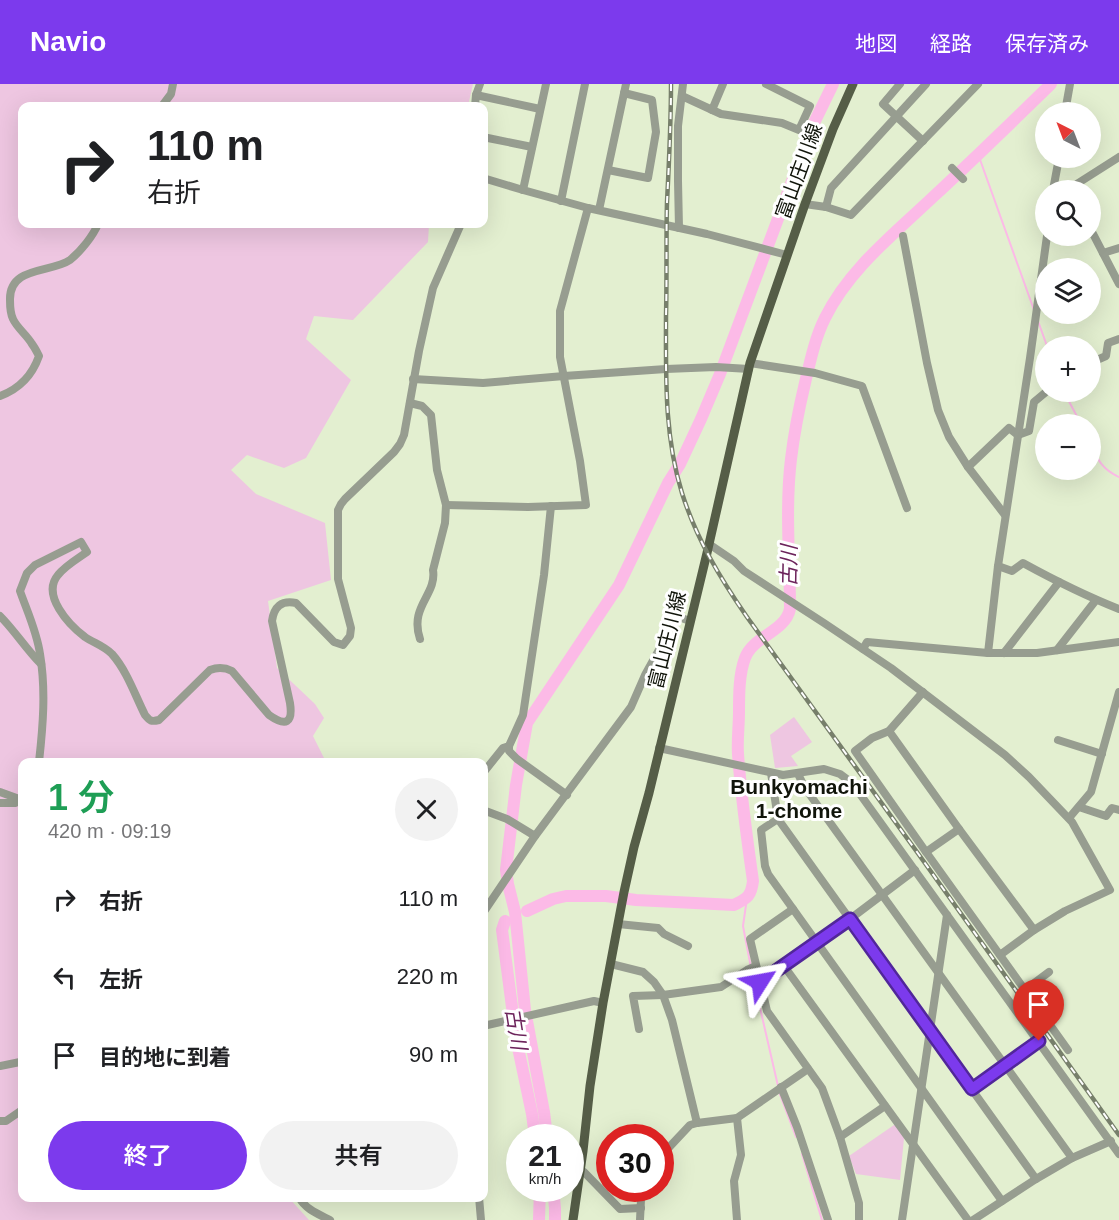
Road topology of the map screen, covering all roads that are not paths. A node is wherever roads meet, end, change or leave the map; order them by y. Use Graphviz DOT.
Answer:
graph roads {
  1 [pos="174,84"];
  2 [pos="480,84"];
  3 [pos="546,84"];
  4 [pos="585,84"];
  5 [pos="626,84"];
  6 [pos="684,84"];
  7 [pos="723,84"];
  8 [pos="766,84"];
  9 [pos="853,84"];
  10 [pos="900,84"];
  11 [pos="926,84"];
  12 [pos="978,84"];
  13 [pos="1070,84"];
  14 [pos="624,93"];
  15 [pos="476,95"];
  16 [pos="682,96"];
  17 [pos="165,102"];
  18 [pos="475,102"];
  19 [pos="1067,102"];
  20 [pos="540,109"];
  21 [pos="712,110"];
  22 [pos="896,116"];
  23 [pos="488,137"];
  24 [pos="922,141"];
  25 [pos="532,147"];
  26 [pos="1119,157"];
  27 [pos="952,168"];
  28 [pos="608,170"];
  29 [pos="963,179"];
  30 [pos="488,180"];
  31 [pos="1083,180"];
  32 [pos="523,190"];
  33 [pos="561,201"];
  34 [pos="805,204"];
  35 [pos="826,207"];
  36 [pos="588,208"];
  37 [pos="599,210"];
  38 [pos="96,228"];
  39 [pos="459,228"];
  40 [pos="679,228"];
  41 [pos="903,236"];
  42 [pos="1046,246"];
  43 [pos="1099,246"];
  44 [pos="1119,248"];
  45 [pos="1103,253"];
  46 [pos="787,255"];
  47 [pos="1119,284"];
  48 [pos="1119,339"];
  49 [pos="1101,358"];
  50 [pos="750,366"];
  51 [pos="564,376"];
  52 [pos="414,379"];
  53 [pos="0,396"];
  54 [pos="1035,402"];
  55 [pos="411,403"];
  56 [pos="1018,435"];
  57 [pos="968,467"];
  58 [pos="446,505"];
  59 [pos="551,506"];
  60 [pos="907,508"];
  61 [pos="1005,515"];
  62 [pos="709,544"];
  63 [pos="998,566"];
  64 [pos="1059,582"];
  65 [pos="1096,600"];
  66 [pos="1119,609"];
  67 [pos="0,616"];
  68 [pos="690,621"];
  69 [pos="420,639"];
  70 [pos="1118,641"];
  71 [pos="863,649"];
  72 [pos="1057,650"];
  73 [pos="988,653"];
  74 [pos="1004,653"];
  75 [pos="41,664"];
  76 [pos="923,692"];
  77 [pos="1119,692"];
  78 [pos="889,730"];
  79 [pos="1058,740"];
  80 [pos="509,746"];
  81 [pos="659,748"];
  82 [pos="1102,754"];
  83 [pos="39,758"];
  84 [pos="488,767"];
  85 [pos="771,773"];
  86 [pos="798,774"];
  87 [pos="2,794"];
  88 [pos="567,795"];
  89 [pos="18,799"];
  90 [pos="18,802"];
  91 [pos="0,803"];
  92 [pos="1079,807"];
  93 [pos="1119,810"];
  94 [pos="488,812"];
  95 [pos="1069,818"];
  96 [pos="778,819"];
  97 [pos="959,829"];
  98 [pos="536,836"];
  99 [pos="926,852"];
  100 [pos="915,870"];
  101 [pos="882,895"];
  102 [pos="488,906"];
  103 [pos="793,909"];
  104 [pos="947,915"];
  105 [pos="850,919"];
  106 [pos="618,924"];
  107 [pos="1034,930"];
  108 [pos="816,942"];
  109 [pos="688,946"];
  110 [pos="1000,955"];
  111 [pos="611,964"];
  112 [pos="756,966"];
  113 [pos="784,966"];
  114 [pos="1049,972"];
  115 [pos="938,973"];
  116 [pos="760,982"];
  117 [pos="1025,990"];
  118 [pos="663,994"];
  119 [pos="603,1003"];
  120 [pos="488,1025"];
  121 [pos="639,1029"];
  122 [pos="930,1031"];
  123 [pos="1039,1041"];
  124 [pos="1068,1050"];
  125 [pos="18,1062"];
  126 [pos="1005,1065"];
  127 [pos="0,1066"];
  128 [pos="808,1069"];
  129 [pos="781,1088"];
  130 [pos="921,1088"];
  131 [pos="972,1089"];
  132 [pos="885,1106"];
  133 [pos="18,1113"];
  134 [pos="737,1118"];
  135 [pos="0,1121"];
  136 [pos="697,1123"];
  137 [pos="584,1137"];
  138 [pos="840,1137"];
  139 [pos="1111,1141"];
  140 [pos="674,1142"];
  141 [pos="913,1145"];
  142 [pos="1119,1154"];
  143 [pos="1072,1158"];
  144 [pos="584,1172"];
  145 [pos="1036,1179"];
  146 [pos="1002,1201"];
  147 [pos="301,1202"];
  148 [pos="480,1202"];
  149 [pos="576,1202"];
  150 [pos="641,1202"];
  151 [pos="641,1208"];
  152 [pos="330,1220"];
  153 [pos="482,1220"];
  154 [pos="573,1220"];
  155 [pos="640,1220"];
  156 [pos="736,1220"];
  157 [pos="828,1220"];
  158 [pos="859,1220"];
  159 [pos="902,1220"];
  160 [pos="968,1220"];
  161 [pos="973,1220"];
  1 -- 17 [label="street"];
  2 -- 15 [label="street"];
  3 -- 20 [label="street"];
  4 -- 33 [label="street"];
  5 -- 14 [label="street"];
  6 -- 16 [label="street"];
  7 -- 21 [label="street"];
  8 -- 21 [label="street"];
  9 -- 34 [label="main road, 富山庄川線"];
  10 -- 22 [label="street"];
  11 -- 22 [label="street"];
  12 -- 24 [label="street"];
  13 -- 19 [label="street"];
  14 -- 28 [label="street"];
  14 -- 28 [label="street"];
  15 -- 18 [label="street"];
  15 -- 20 [label="street"];
  16 -- 21 [label="street"];
  16 -- 40 [label="street"];
  20 -- 25 [label="street"];
  22 -- 24 [label="street"];
  22 -- 35 [label="street"];
  23 -- 25 [label="street"];
  24 -- 35 [label="street"];
  25 -- 32 [label="street"];
  26 -- 31 [label="street"];
  27 -- 29 [label="street"];
  28 -- 37 [label="street"];
  30 -- 32 [label="street"];
  32 -- 33 [label="street"];
  33 -- 36 [label="street"];
  34 -- 35 [label="street"];
  34 -- 46 [label="main road, 富山庄川線"];
  36 -- 37 [label="street"];
  36 -- 51 [label="street"];
  37 -- 40 [label="street"];
  38 -- 53 [label="street"];
  39 -- 52 [label="street"];
  40 -- 46 [label="street"];
  41 -- 57 [label="street"];
  42 -- 56 [label="street"];
  43 -- 45 [label="street"];
  44 -- 45 [label="street"];
  45 -- 47 [label="street"];
  46 -- 50 [label="main road, 富山庄川線"];
  48 -- 49 [label="street"];
  50 -- 51 [label="street"];
  50 -- 60 [label="street"];
  50 -- 62 [label="main road, 富山庄川線"];
  51 -- 52 [label="street"];
  51 -- 59 [label="street"];
  52 -- 55 [label="street"];
  54 -- 56 [label="street"];
  55 -- 58 [label="street"];
  55 -- 75 [label="street"];
  56 -- 57 [label="street"];
  56 -- 61 [label="street"];
  57 -- 61 [label="street"];
  58 -- 59 [label="street"];
  58 -- 69 [label="street"];
  59 -- 80 [label="street"];
  61 -- 63 [label="street"];
  62 -- 68 [label="main road, 富山庄川線"];
  62 -- 71 [label="street"];
  63 -- 64 [label="street"];
  63 -- 73 [label="street"];
  64 -- 65 [label="street"];
  64 -- 74 [label="street"];
  65 -- 66 [label="street"];
  65 -- 72 [label="street"];
  67 -- 75 [label="street"];
  68 -- 81 [label="main road, 富山庄川線"];
  68 -- 88 [label="street"];
  70 -- 72 [label="street"];
  71 -- 73 [label="street"];
  71 -- 76 [label="street"];
  72 -- 74 [label="street"];
  73 -- 74 [label="street"];
  75 -- 83 [label="street"];
  76 -- 78 [label="street"];
  76 -- 95 [label="street"];
  77 -- 82 [label="street"];
  78 -- 97 [label="street"];
  78 -- 99 [label="street"];
  79 -- 82 [label="street"];
  80 -- 84 [label="street"];
  80 -- 88 [label="street"];
  81 -- 85 [label="street"];
  81 -- 106 [label="main road, 富山庄川線"];
  82 -- 92 [label="street"];
  85 -- 86 [label="street"];
  85 -- 96 [label="street"];
  86 -- 100 [label="street"];
  86 -- 101 [label="street"];
  87 -- 89 [label="street"];
  88 -- 98 [label="street"];
  90 -- 91 [label="street"];
  92 -- 93 [label="street"];
  92 -- 95 [label="street"];
  94 -- 98 [label="street"];
  95 -- 107 [label="street"];
  96 -- 103 [label="street"];
  96 -- 105 [label="street"];
  97 -- 99 [label="street"];
  97 -- 107 [label="street"];
  98 -- 102 [label="street"];
  99 -- 110 [label="street"];
  100 -- 101 [label="street"];
  100 -- 104 [label="street"];
  101 -- 105 [label="street"];
  101 -- 115 [label="street"];
  103 -- 108 [label="street"];
  103 -- 112 [label="street"];
  104 -- 115 [label="street"];
  104 -- 123 [label="street"];
  105 -- 108 [label="street"];
  105 -- 122 [label="street"];
  106 -- 109 [label="street"];
  106 -- 111 [label="main road, 富山庄川線"];
  107 -- 110 [label="street"];
  108 -- 113 [label="street"];
  108 -- 130 [label="street"];
  110 -- 117 [label="street"];
  111 -- 118 [label="street"];
  111 -- 119 [label="main road, 富山庄川線"];
  112 -- 116 [label="street"];
  112 -- 118 [label="street"];
  113 -- 116 [label="street"];
  113 -- 132 [label="street"];
  114 -- 117 [label="street"];
  115 -- 122 [label="street"];
  115 -- 126 [label="street"];
  116 -- 128 [label="street"];
  117 -- 124 [label="street"];
  118 -- 121 [label="street"];
  118 -- 136 [label="street"];
  119 -- 120 [label="street"];
  119 -- 137 [label="main road, 富山庄川線"];
  122 -- 130 [label="street"];
  122 -- 131 [label="street"];
  123 -- 126 [label="street"];
  123 -- 139 [label="street"];
  125 -- 127 [label="street"];
  126 -- 131 [label="street"];
  126 -- 143 [label="street"];
  128 -- 129 [label="street"];
  128 -- 138 [label="street"];
  129 -- 134 [label="street"];
  129 -- 157 [label="street"];
  130 -- 141 [label="street"];
  130 -- 146 [label="street"];
  131 -- 145 [label="street"];
  132 -- 138 [label="street"];
  132 -- 141 [label="street"];
  133 -- 135 [label="street"];
  134 -- 136 [label="street"];
  134 -- 156 [label="street"];
  136 -- 140 [label="street"];
  138 -- 158 [label="street"];
  139 -- 142 [label="street"];
  139 -- 143 [label="street"];
  141 -- 159 [label="street"];
  141 -- 160 [label="street"];
  143 -- 145 [label="street"];
  144 -- 151 [label="street"];
  145 -- 146 [label="street"];
  146 -- 161 [label="street"];
  147 -- 152 [label="street"];
  148 -- 153 [label="street"];
  149 -- 154 [label="main road, 富山庄川線"];
  150 -- 151 [label="street"];
  151 -- 155 [label="street"];
}
